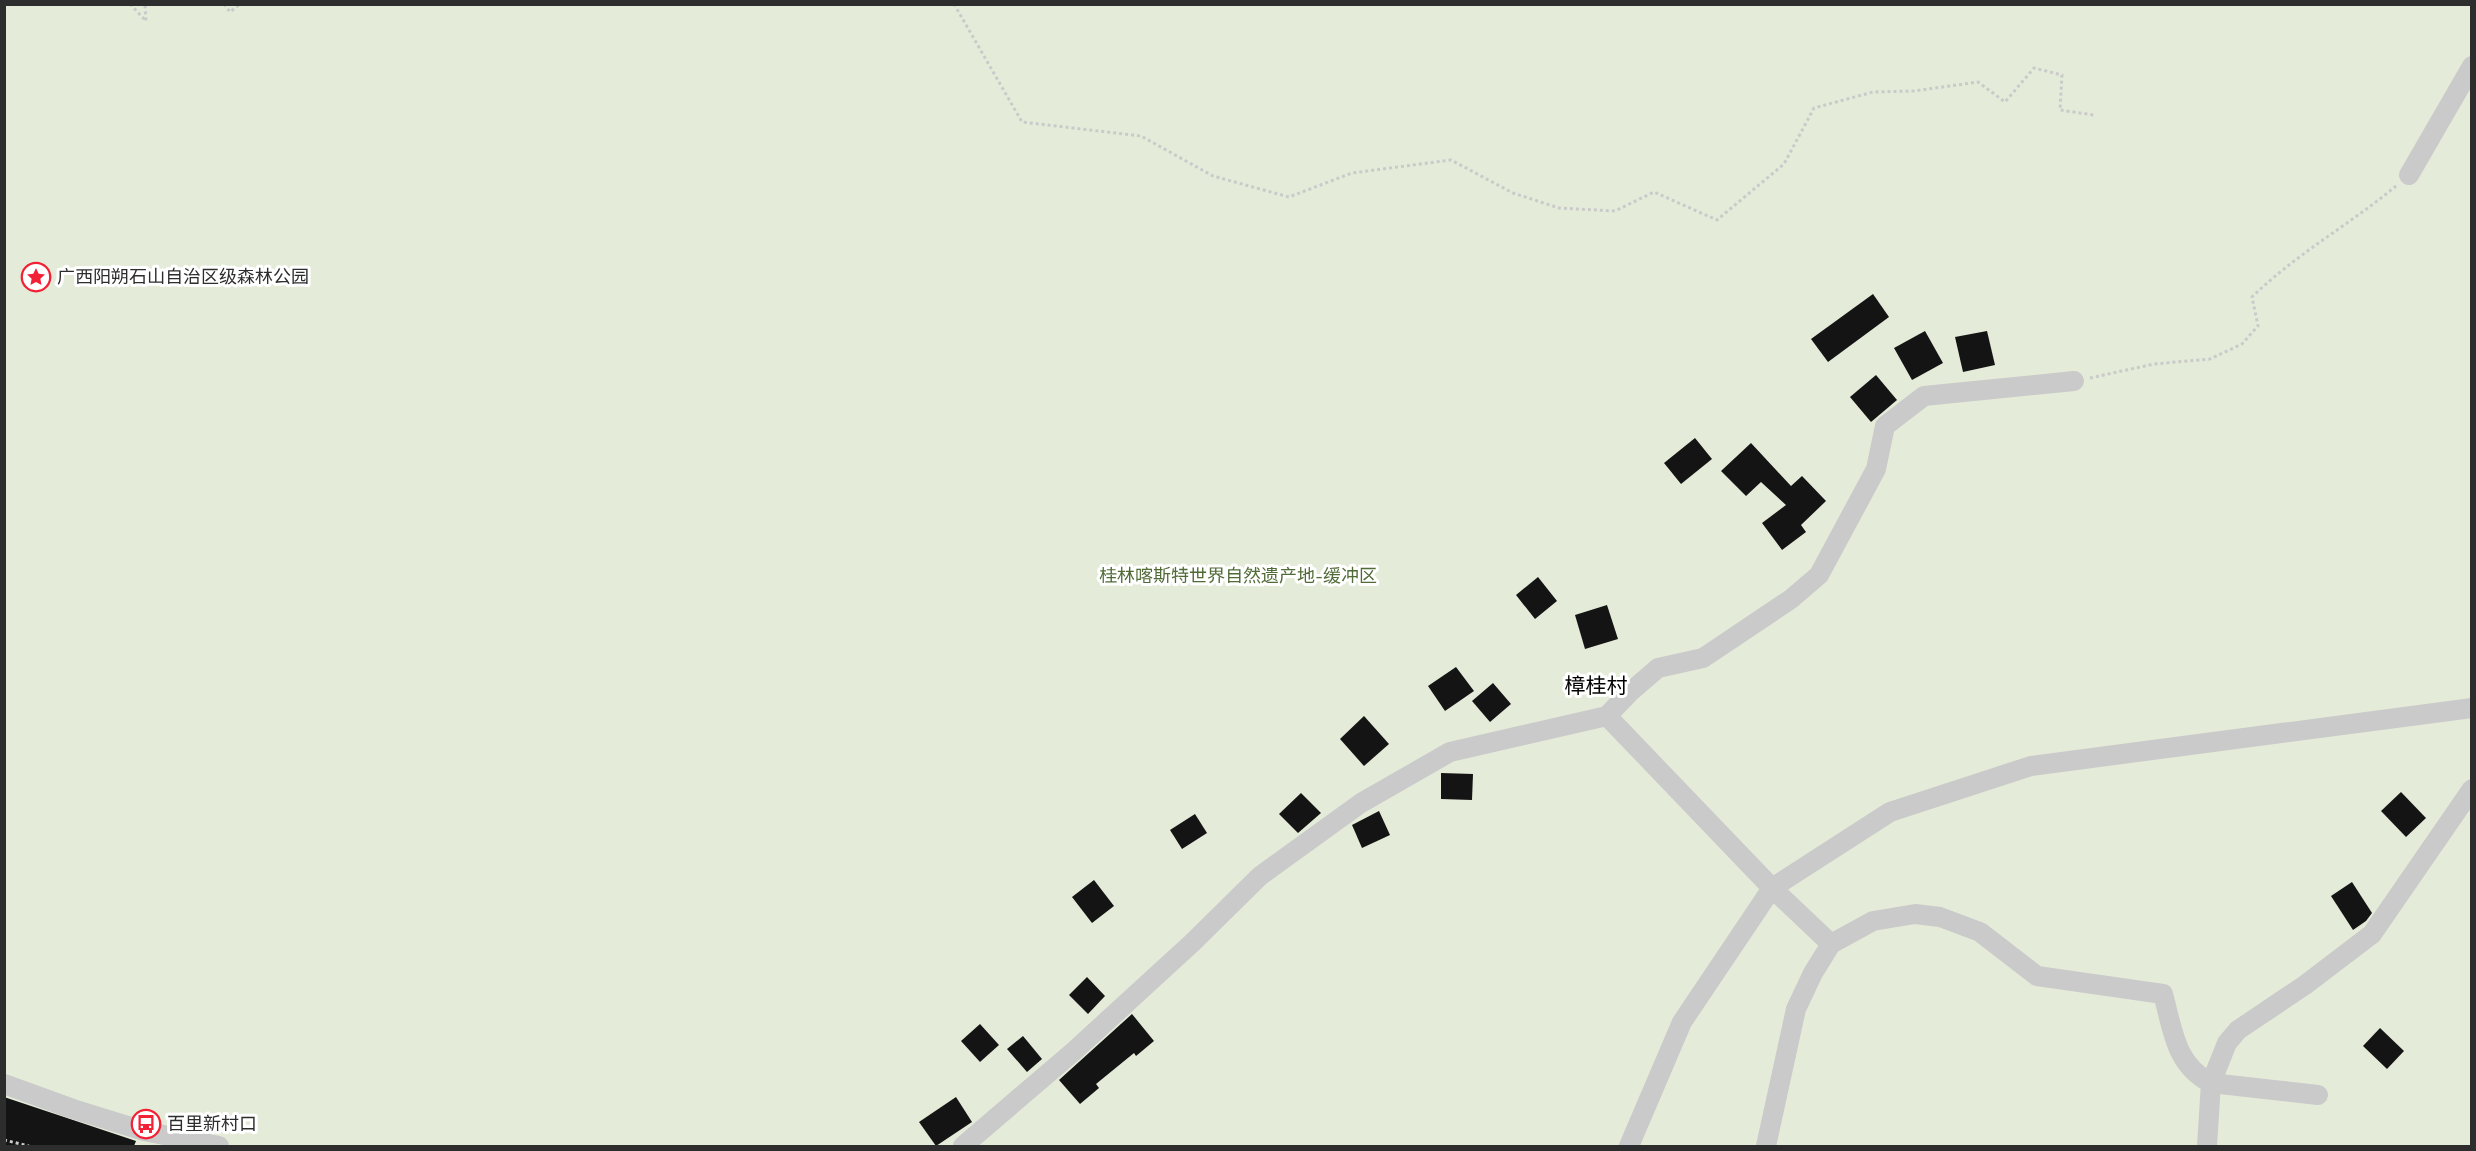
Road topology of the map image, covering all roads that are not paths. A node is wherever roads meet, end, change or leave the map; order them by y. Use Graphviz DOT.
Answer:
graph roads {
  1 [pos="2472,66"];
  2 [pos="2409,175"];
  3 [pos="2074,381"];
  4 [pos="2472,708"];
  5 [pos="1607,716"];
  6 [pos="2472,789"];
  7 [pos="1772,888"];
  8 [pos="1831,944"];
  9 [pos="2211,1083"];
  10 [pos="4,1084"];
  11 [pos="2318,1095"];
  12 [pos="141,1139"];
  13 [pos="219,1146"];
  14 [pos="963,1146"];
  15 [pos="1629,1146"];
  16 [pos="1766,1146"];
  17 [pos="2207,1146"];
  1 -- 2 [label="street"];
  3 -- 5 [label="street"];
  4 -- 7 [label="street"];
  5 -- 7 [label="street"];
  5 -- 14 [label="street"];
  6 -- 9 [label="street"];
  7 -- 8 [label="street"];
  7 -- 15 [label="street"];
  8 -- 9 [label="street"];
  8 -- 16 [label="street"];
  9 -- 11 [label="street"];
  9 -- 17 [label="street"];
  10 -- 12 [label="street"];
  12 -- 13 [label="street"];
}
